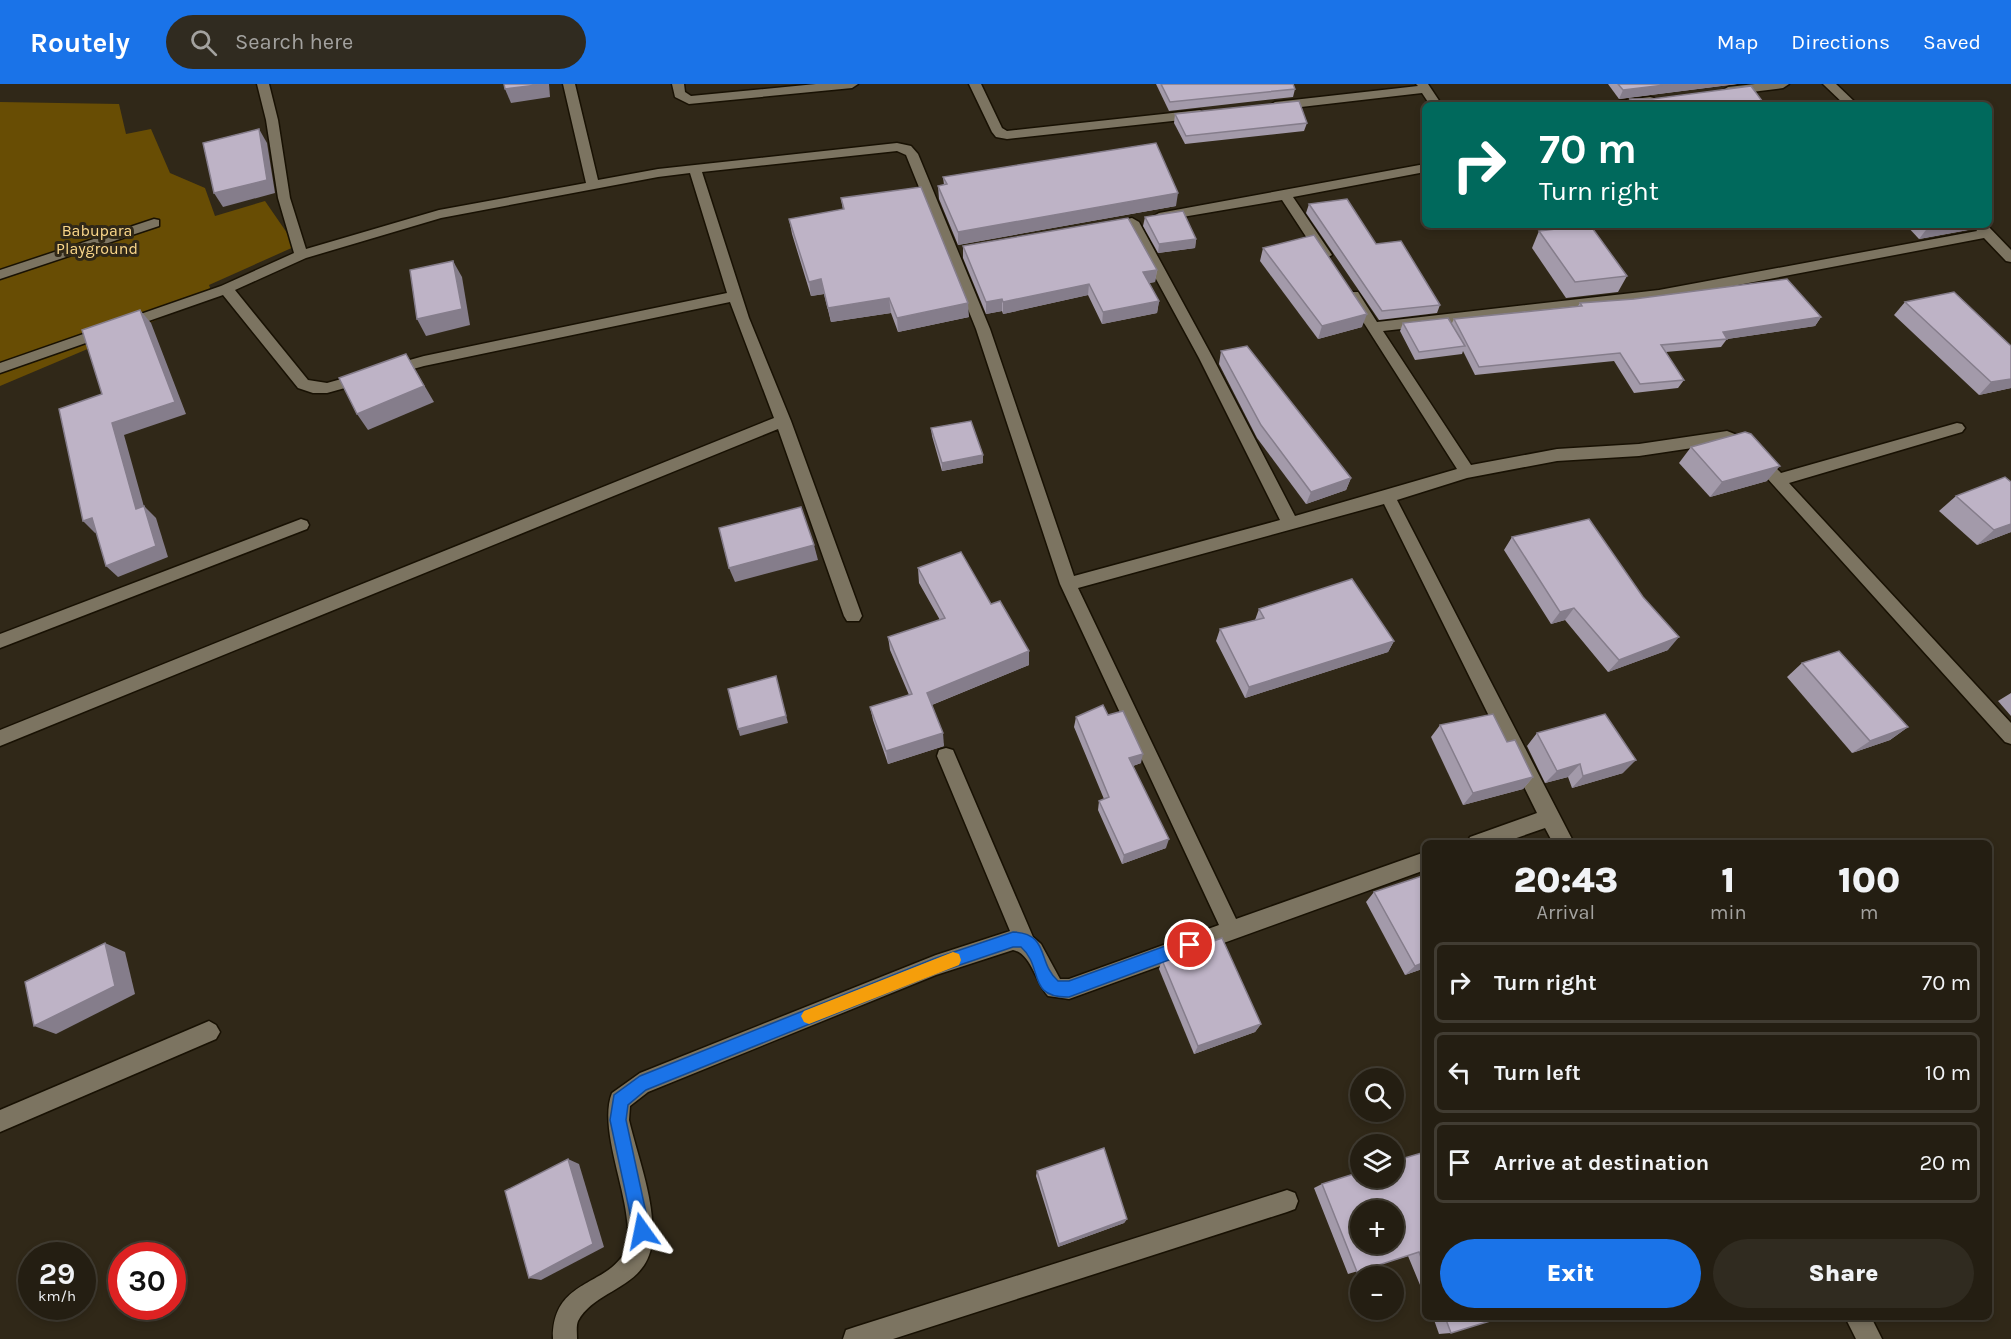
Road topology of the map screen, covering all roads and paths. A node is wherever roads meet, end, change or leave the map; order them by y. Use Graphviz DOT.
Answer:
graph roads {
  1 [pos="263,84"];
  2 [pos="569,84"];
  3 [pos="678,84"];
  4 [pos="852,84"];
  5 [pos="975,84"];
  6 [pos="1783,84"];
  7 [pos="1829,84"];
  8 [pos="1424,87"];
  9 [pos="1713,93"];
  10 [pos="1666,99"];
  11 [pos="1434,102"];
  12 [pos="1642,102"];
  13 [pos="1849,102"];
  14 [pos="1263,107"];
  15 [pos="1216,112"];
  16 [pos="1422,169"];
  17 [pos="694,170"];
  18 [pos="593,185"];
  19 [pos="1285,195"];
  20 [pos="154,223"];
  21 [pos="1983,229"];
  22 [pos="301,255"];
  23 [pos="2011,258"];
  24 [pos="0,275"];
  25 [pos="226,288"];
  26 [pos="735,296"];
  27 [pos="1374,327"];
  28 [pos="0,368"];
  29 [pos="783,421"];
  30 [pos="1957,428"];
  31 [pos="1467,471"];
  32 [pos="1778,480"];
  33 [pos="1388,496"];
  34 [pos="1290,523"];
  35 [pos="301,525"];
  36 [pos="1068,584"];
  37 [pos="853,616"];
  38 [pos="0,641"];
  39 [pos="2011,736"];
  40 [pos="0,738"];
  41 [pos="946,756"];
  42 [pos="1549,818"];
  43 [pos="1486,840"];
  44 [pos="1562,840"];
  45 [pos="1422,862"];
  46 [pos="1231,930"];
  47 [pos="1024,940"];
  48 [pos="208,1032"];
  49 [pos="0,1121"];
  50 [pos="1287,1201"];
  51 [pos="1859,1320"];
  52 [pos="565,1339"];
  53 [pos="855,1339"];
  54 [pos="1870,1339"];
  1 -- 22 [label="street"];
  2 -- 18 [label="street"];
  3 -- 4 [label="street"];
  5 -- 15 [label="street"];
  6 -- 9 [label="street"];
  7 -- 13 [label="street"];
  8 -- 11 [label="street"];
  8 -- 14 [label="street"];
  10 -- 12 [label="street"];
  16 -- 19 [label="street"];
  17 -- 18 [label="street"];
  17 -- 26 [label="street"];
  17 -- 36 [label="street"];
  18 -- 22 [label="street"];
  19 -- 27 [label="street"];
  19 -- 34 [label="street"];
  20 -- 24 [label="street"];
  21 -- 23 [label="street"];
  21 -- 27 [label="street"];
  22 -- 25 [label="street"];
  25 -- 26 [label="street"];
  25 -- 28 [label="street"];
  26 -- 29 [label="street"];
  27 -- 31 [label="street"];
  29 -- 37 [label="street"];
  29 -- 40 [label="street"];
  30 -- 32 [label="street"];
  31 -- 32 [label="street"];
  31 -- 33 [label="street"];
  32 -- 39 [label="street"];
  33 -- 34 [label="street"];
  33 -- 42 [label="street"];
  34 -- 36 [label="street"];
  35 -- 38 [label="street"];
  36 -- 46 [label="street"];
  41 -- 47 [label="street"];
  42 -- 43 [label="street"];
  42 -- 44 [label="street"];
  45 -- 46 [label="street"];
  46 -- 47 [label="street"];
  47 -- 52 [label="street"];
  48 -- 49 [label="street"];
  50 -- 53 [label="street"];
  51 -- 54 [label="street"];
}
